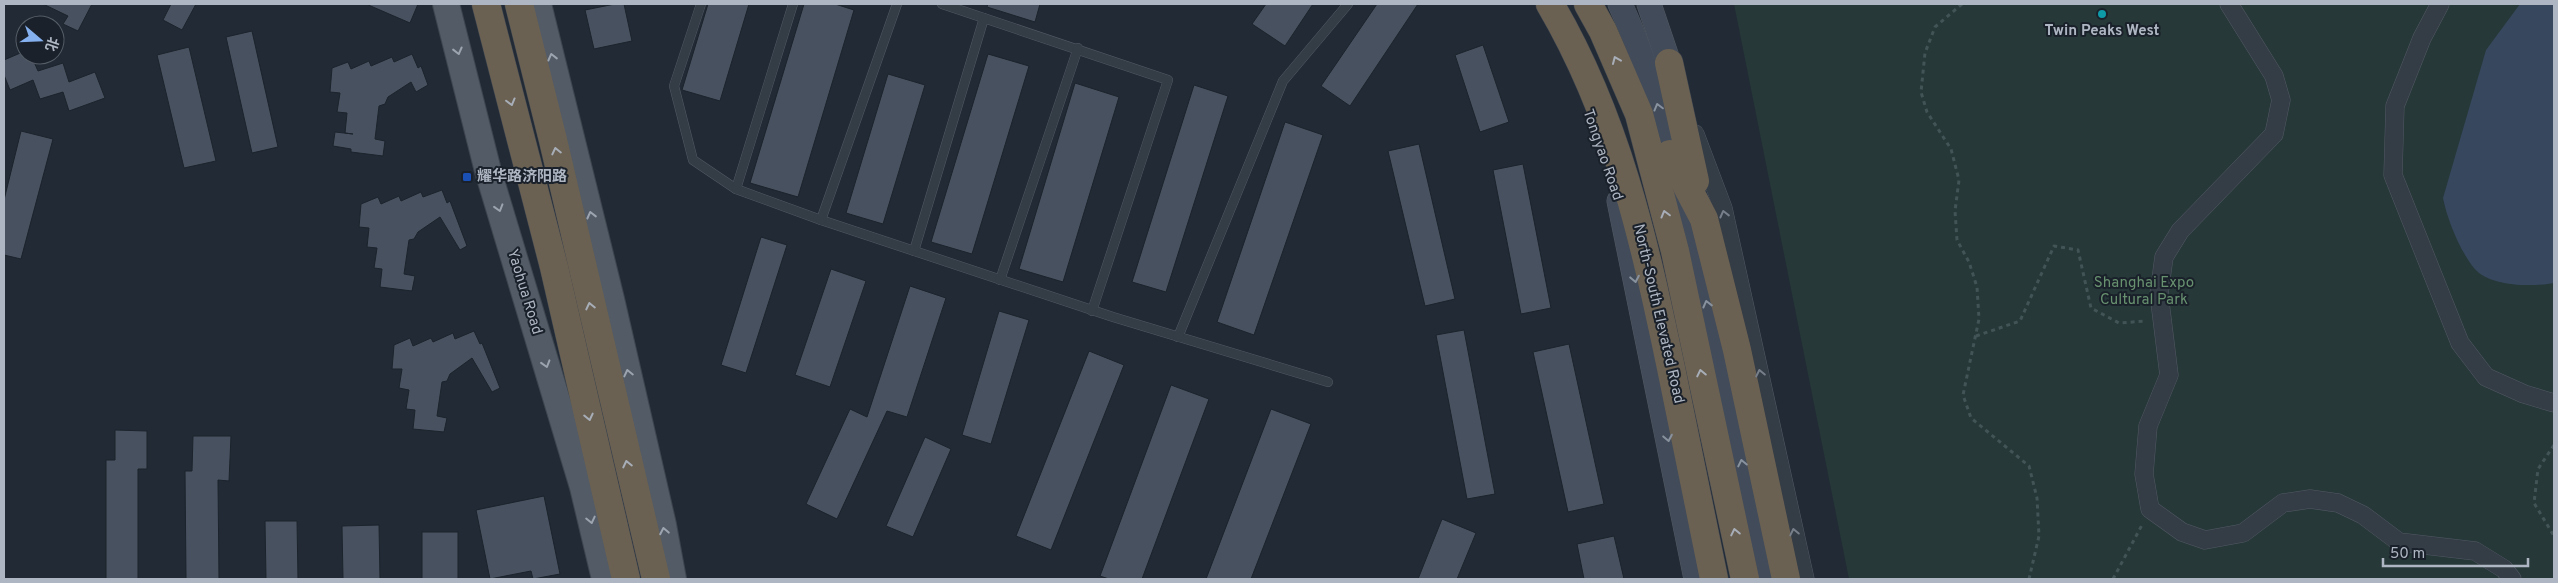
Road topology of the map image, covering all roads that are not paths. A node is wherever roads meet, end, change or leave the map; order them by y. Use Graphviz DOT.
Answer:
graph roads {
  1 [pos="446,4"];
  2 [pos="486,4"];
  3 [pos="519,4"];
  4 [pos="538,4"];
  5 [pos="701,4"];
  6 [pos="793,4"];
  7 [pos="897,4"];
  8 [pos="942,4"];
  9 [pos="1348,4"];
  10 [pos="1536,4"];
  11 [pos="1550,4"];
  12 [pos="1588,4"];
  13 [pos="1620,4"];
  14 [pos="1649,4"];
  15 [pos="2230,4"];
  16 [pos="2440,4"];
  17 [pos="984,18"];
  18 [pos="1078,48"];
  19 [pos="1668,63"];
  20 [pos="1670,154"];
  21 [pos="736,189"];
  22 [pos="1704,219"];
  23 [pos="821,220"];
  24 [pos="914,251"];
  25 [pos="1000,280"];
  26 [pos="1092,310"];
  27 [pos="1178,337"];
  28 [pos="1328,382"];
  29 [pos="2554,402"];
  30 [pos="605,579"];
  31 [pos="626,579"];
  32 [pos="656,579"];
  33 [pos="673,579"];
  34 [pos="1696,579"];
  35 [pos="1714,579"];
  36 [pos="1745,579"];
  37 [pos="1766,579"];
  38 [pos="1786,579"];
  39 [pos="1805,579"];
  40 [pos="2512,579"];
  1 -- 30 [label="main road, Yaohua Road, one-way"];
  2 -- 31 [label="highway, one-way"];
  32 -- 3 [label="highway, one-way"];
  33 -- 4 [label="main road, one-way"];
  5 -- 21 [label="lane"];
  6 -- 21 [label="lane"];
  7 -- 23 [label="lane"];
  8 -- 17 [label="lane"];
  9 -- 27 [label="lane"];
  10 -- 34 [label="street, Tongyao Road, one-way"];
  11 -- 35 [label="highway, North-South Elevated Road"];
  36 -- 12 [label="highway, North-South Elevated Road, one-way"];
  20 -- 13 [label="street, one-way"];
  14 -- 19 [label="street"];
  15 -- 40 [label="street"];
  16 -- 29 [label="street"];
  17 -- 18 [label="lane"];
  17 -- 24 [label="lane"];
  18 -- 25 [label="lane"];
  18 -- 26 [label="lane"];
  19 -- 22 [label="highway"];
  39 -- 19 [label="street, one-way"];
  20 -- 22 [label="highway"];
  37 -- 20 [label="street, one-way"];
  21 -- 23 [label="lane"];
  22 -- 38 [label="highway"];
  23 -- 24 [label="lane"];
  24 -- 25 [label="lane"];
  25 -- 26 [label="lane"];
  26 -- 27 [label="lane"];
  27 -- 28 [label="lane"];
}
